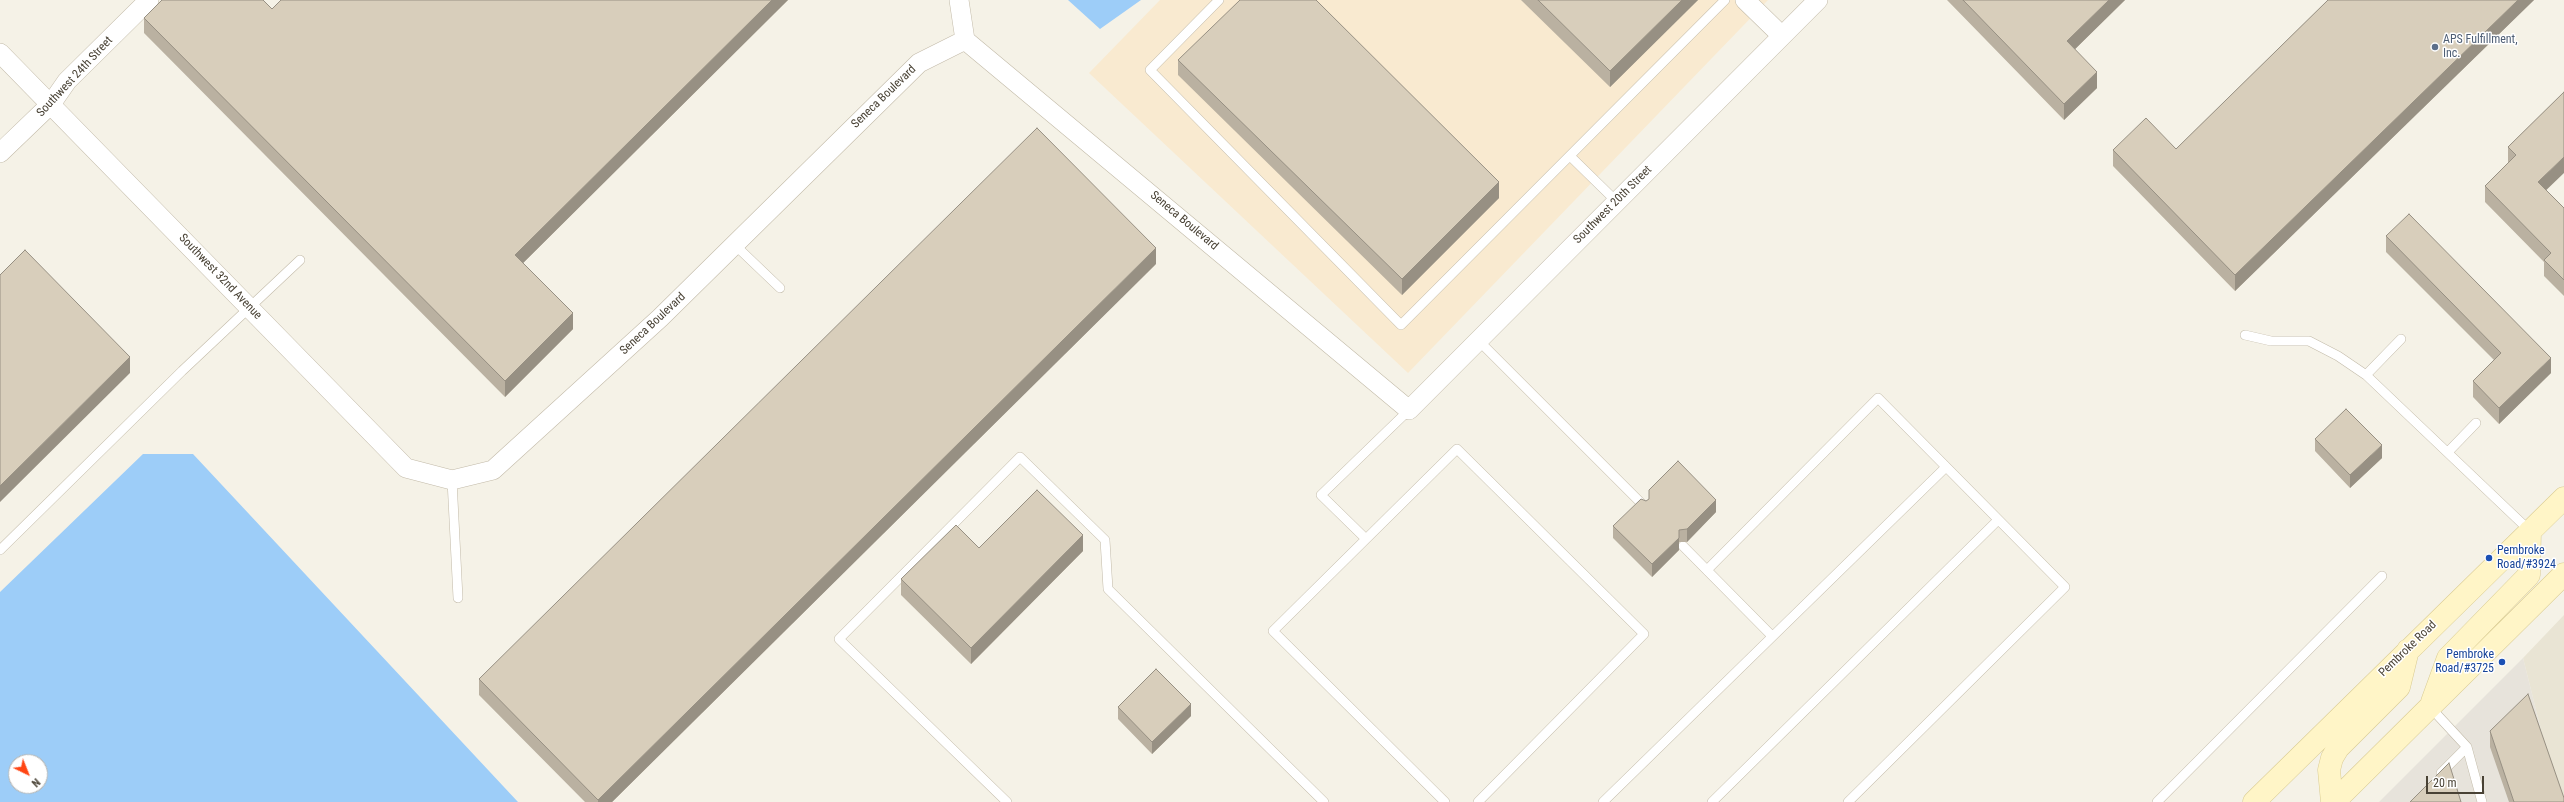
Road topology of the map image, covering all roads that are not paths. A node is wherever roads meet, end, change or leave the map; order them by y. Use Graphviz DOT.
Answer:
graph roads {
  1 [pos="149,0"];
  2 [pos="959,0"];
  3 [pos="1219,0"];
  4 [pos="1725,0"];
  5 [pos="1745,0"];
  6 [pos="1818,0"];
  7 [pos="1782,36"];
  8 [pos="965,40"];
  9 [pos="0,53"];
  10 [pos="51,104"];
  11 [pos="0,153"];
  12 [pos="1570,156"];
  13 [pos="1617,202"];
  14 [pos="735,245"];
  15 [pos="300,260"];
  16 [pos="780,288"];
  17 [pos="249,307"];
  18 [pos="2245,335"];
  19 [pos="2401,339"];
  20 [pos="1479,341"];
  21 [pos="2366,375"];
  22 [pos="1409,410"];
  23 [pos="2476,423"];
  24 [pos="2448,452"];
  25 [pos="1946,467"];
  26 [pos="452,480"];
  27 [pos="2564,498"];
  28 [pos="1645,507"];
  29 [pos="1998,520"];
  30 [pos="2530,531"];
  31 [pos="1366,539"];
  32 [pos="1683,546"];
  33 [pos="0,550"];
  34 [pos="1707,570"];
  35 [pos="2564,574"];
  36 [pos="2382,576"];
  37 [pos="458,598"];
  38 [pos="1772,636"];
  39 [pos="2409,649"];
  40 [pos="2430,707"];
  41 [pos="2467,747"];
  42 [pos="2433,780"];
  43 [pos="1008,802"];
  44 [pos="1324,802"];
  45 [pos="1446,802"];
  46 [pos="1478,802"];
  47 [pos="1603,802"];
  48 [pos="1712,802"];
  49 [pos="1848,802"];
  50 [pos="2157,802"];
  51 [pos="2254,802"];
  52 [pos="2333,802"];
  53 [pos="2482,802"];
  1 -- 10 [label="street, Southwest 24th Street"];
  2 -- 8 [label="street"];
  3 -- 12 [label="lane"];
  4 -- 12 [label="lane"];
  5 -- 7 [label="street"];
  6 -- 7 [label="street, Southwest 20th Street"];
  7 -- 13 [label="street, Southwest 20th Street"];
  8 -- 14 [label="street, Seneca Boulevard"];
  8 -- 22 [label="street, Seneca Boulevard"];
  9 -- 10 [label="street, Southwest 32nd Avenue"];
  10 -- 11 [label="street, Southwest 24th Street"];
  10 -- 17 [label="street, Southwest 32nd Avenue"];
  12 -- 13 [label="lane"];
  13 -- 20 [label="street, Southwest 20th Street"];
  14 -- 16 [label="lane"];
  14 -- 26 [label="street, Seneca Boulevard"];
  15 -- 17 [label="lane"];
  17 -- 26 [label="street, Southwest 32nd Avenue"];
  17 -- 33 [label="lane"];
  18 -- 21 [label="lane"];
  19 -- 21 [label="lane"];
  20 -- 22 [label="street, Southwest 20th Street"];
  20 -- 28 [label="lane"];
  21 -- 24 [label="lane"];
  22 -- 31 [label="lane"];
  23 -- 24 [label="lane"];
  24 -- 30 [label="lane"];
  25 -- 29 [label="lane"];
  25 -- 34 [label="lane"];
  25 -- 38 [label="lane"];
  26 -- 37 [label="lane"];
  27 -- 30 [label="main road, Pembroke Road"];
  29 -- 48 [label="lane"];
  29 -- 49 [label="lane"];
  30 -- 39 [label="main road, Pembroke Road"];
  30 -- 40 [label="main road"];
  31 -- 45 [label="lane"];
  31 -- 46 [label="lane"];
  32 -- 34 [label="lane"];
  34 -- 38 [label="lane"];
  35 -- 40 [label="main road"];
  36 -- 50 [label="lane"];
  38 -- 47 [label="lane"];
  39 -- 51 [label="main road, Pembroke Road"];
  39 -- 52 [label="main road"];
  40 -- 41 [label="lane"];
  40 -- 52 [label="main road"];
  41 -- 42 [label="lane"];
  41 -- 53 [label="lane"];
  43 -- 44 [label="lane"];
}
